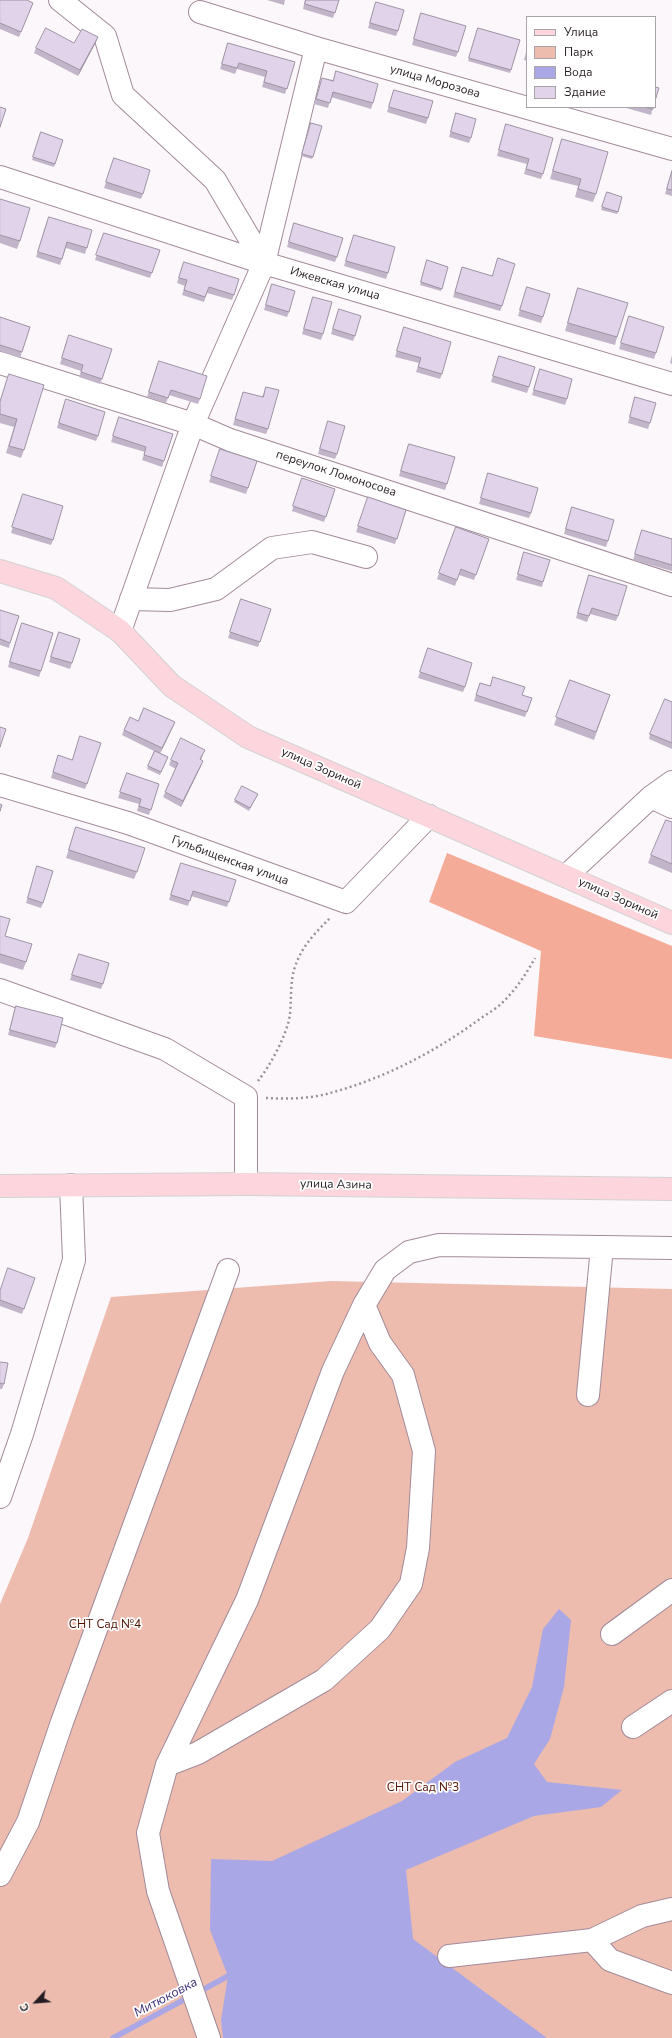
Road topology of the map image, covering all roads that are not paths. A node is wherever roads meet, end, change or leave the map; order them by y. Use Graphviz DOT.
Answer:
graph roads {
  1 [pos="60,0"];
  2 [pos="200,12"];
  3 [pos="316,48"];
  4 [pos="526,108"];
  5 [pos="527,108"];
  6 [pos="672,149"];
  7 [pos="0,178"];
  8 [pos="264,264"];
  9 [pos="0,363"];
  10 [pos="672,384"];
  11 [pos="193,424"];
  12 [pos="366,556"];
  13 [pos="0,571"];
  14 [pos="672,585"];
  15 [pos="131,599"];
  16 [pos="120,631"];
  17 [pos="672,782"];
  18 [pos="0,785"];
  19 [pos="651,797"];
  20 [pos="672,807"];
  21 [pos="429,816"];
  22 [pos="566,876"];
  23 [pos="672,923"];
  24 [pos="0,990"];
  25 [pos="246,1184"];
  26 [pos="71,1185"];
  27 [pos="0,1186"];
  28 [pos="672,1189"];
  29 [pos="602,1247"];
  30 [pos="672,1248"];
  31 [pos="228,1270"];
  32 [pos="364,1305"];
  33 [pos="588,1395"];
  34 [pos="0,1497"];
  35 [pos="672,1590"];
  36 [pos="612,1634"];
  37 [pos="672,1701"];
  38 [pos="633,1727"];
  39 [pos="167,1765"];
  40 [pos="1,1869"];
  41 [pos="672,1910"];
  42 [pos="592,1940"];
  43 [pos="449,1956"];
  44 [pos="672,1983"];
  45 [pos="209,2038"];
  1 -- 8 [label="street"];
  2 -- 3 [label="street, улица Морозова"];
  3 -- 4 [label="street, улица Морозова"];
  3 -- 8 [label="street"];
  5 -- 6 [label="street, улица Морозова"];
  7 -- 8 [label="street, Ижевская улица"];
  8 -- 10 [label="street, Ижевская улица"];
  8 -- 11 [label="street"];
  9 -- 11 [label="street, переулок Ломоносова"];
  11 -- 14 [label="street, переулок Ломоносова"];
  11 -- 15 [label="street"];
  12 -- 15 [label="street"];
  13 -- 16 [label="main road, улица Зориной"];
  15 -- 16 [label="street"];
  16 -- 21 [label="main road, улица Зориной"];
  17 -- 19 [label="street"];
  18 -- 21 [label="street, Гульбищенская улица"];
  19 -- 20 [label="street"];
  19 -- 22 [label="street"];
  21 -- 22 [label="main road, улица Зориной"];
  22 -- 23 [label="main road, улица Зориной"];
  24 -- 25 [label="street"];
  25 -- 26 [label="main road, улица Азина"];
  25 -- 28 [label="main road, улица Азина"];
  26 -- 27 [label="main road, улица Азина"];
  26 -- 34 [label="street"];
  29 -- 30 [label="street"];
  29 -- 32 [label="street"];
  29 -- 33 [label="street"];
  31 -- 40 [label="street"];
  32 -- 39 [label="street"];
  32 -- 39 [label="street"];
  35 -- 36 [label="street"];
  37 -- 38 [label="street"];
  39 -- 45 [label="street"];
  41 -- 42 [label="street"];
  42 -- 43 [label="street"];
  42 -- 44 [label="street"];
}
